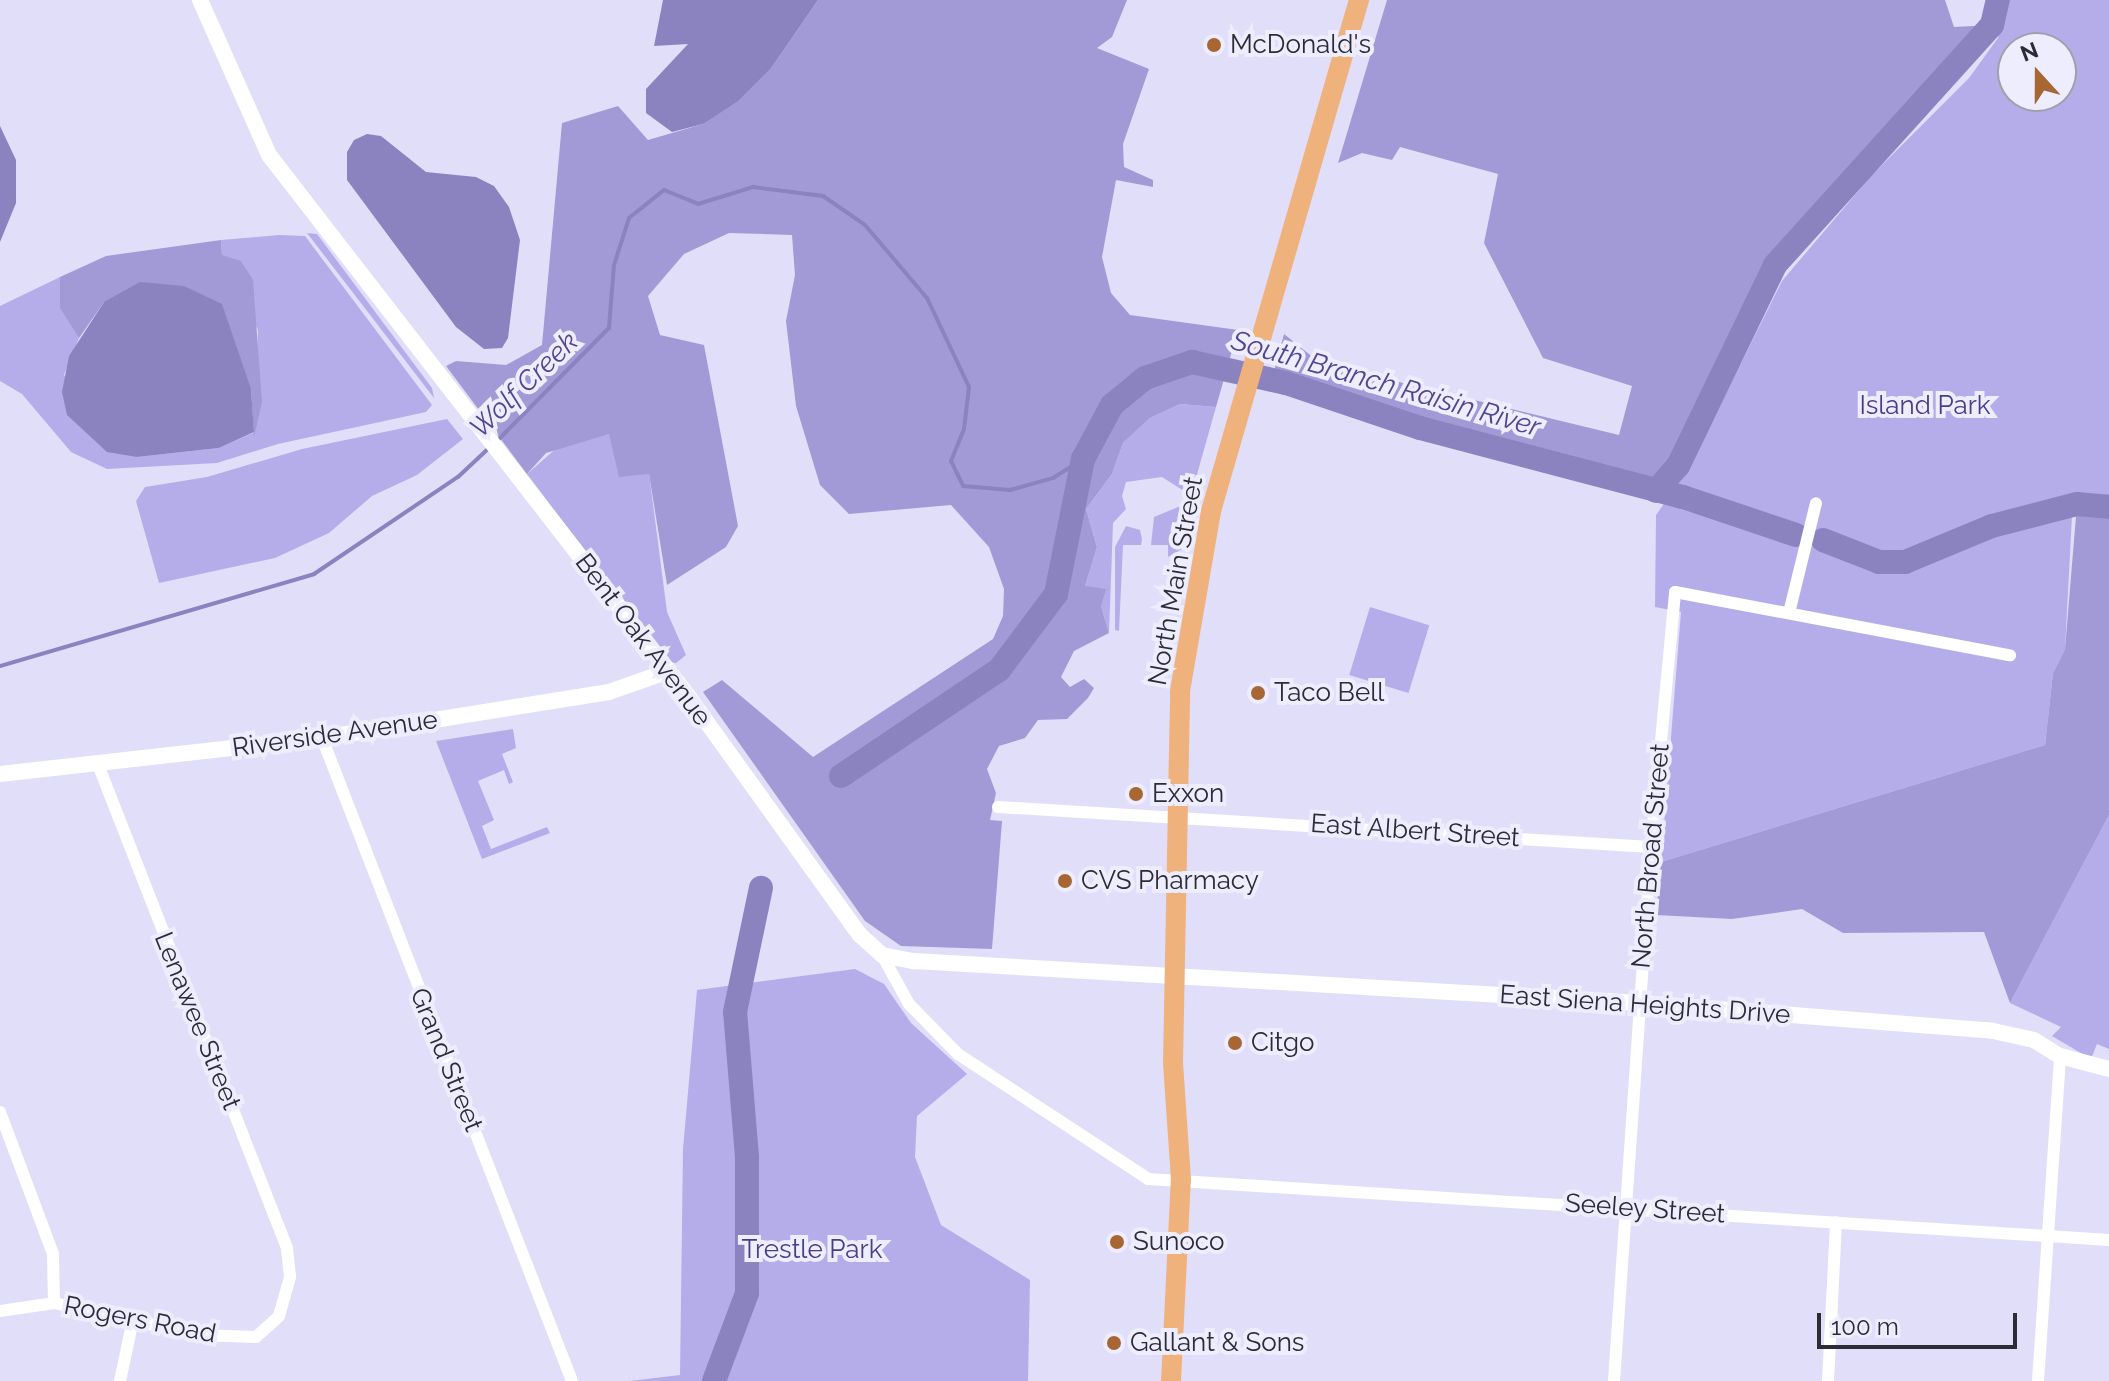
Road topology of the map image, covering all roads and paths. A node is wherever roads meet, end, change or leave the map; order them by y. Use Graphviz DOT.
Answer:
graph roads {
  1 [pos="200,0"];
  2 [pos="1359,0"];
  3 [pos="1816,503"];
  4 [pos="1789,613"];
  5 [pos="2010,655"];
  6 [pos="666,672"];
  7 [pos="322,738"];
  8 [pos="99,767"];
  9 [pos="0,774"];
  10 [pos="998,807"];
  11 [pos="1179,818"];
  12 [pos="1651,847"];
  13 [pos="882,955"];
  14 [pos="1173,976"];
  15 [pos="1640,1003"];
  16 [pos="2060,1056"];
  17 [pos="2109,1069"];
  18 [pos="0,1112"];
  19 [pos="1181,1180"];
  20 [pos="1625,1208"];
  21 [pos="1836,1222"];
  22 [pos="2046,1237"];
  23 [pos="2109,1240"];
  24 [pos="290,1277"];
  25 [pos="54,1303"];
  26 [pos="0,1311"];
  27 [pos="133,1320"];
  28 [pos="120,1381"];
  29 [pos="572,1381"];
  30 [pos="1171,1381"];
  31 [pos="1614,1381"];
  32 [pos="1828,1381"];
  33 [pos="2038,1381"];
  1 -- 6 [label="street, Bent Oak Avenue"];
  2 -- 11 [label="main road, North Main Street"];
  3 -- 4 [label="street"];
  4 -- 5 [label="street, North Broad Street"];
  4 -- 12 [label="street, North Broad Street"];
  6 -- 7 [label="street, Riverside Avenue"];
  6 -- 13 [label="street, Bent Oak Avenue"];
  7 -- 8 [label="street, Riverside Avenue"];
  7 -- 29 [label="street, Grand Street"];
  8 -- 9 [label="street, Riverside Avenue"];
  8 -- 24 [label="street, Lenawee Street"];
  10 -- 11 [label="street, East Albert Street"];
  11 -- 12 [label="street, East Albert Street"];
  11 -- 14 [label="main road, North Main Street"];
  12 -- 15 [label="street, North Broad Street"];
  13 -- 14 [label="street, East Siena Heights Drive"];
  13 -- 19 [label="street, Bent Oak Avenue"];
  14 -- 15 [label="street, East Siena Heights Drive"];
  14 -- 19 [label="main road, North Main Street"];
  15 -- 16 [label="street, East Siena Heights Drive"];
  15 -- 20 [label="street, North Broad Street"];
  16 -- 17 [label="street, East Siena Heights Drive"];
  16 -- 22 [label="street"];
  18 -- 25 [label="street"];
  19 -- 20 [label="street, Seeley Street"];
  19 -- 30 [label="main road, North Main Street"];
  20 -- 21 [label="street, Seeley Street"];
  20 -- 31 [label="street, North Broad Street"];
  21 -- 22 [label="street, Seeley Street"];
  21 -- 32 [label="street"];
  22 -- 23 [label="street, Seeley Street"];
  22 -- 33 [label="street"];
  24 -- 27 [label="street, Rogers Road"];
  25 -- 26 [label="street, Rogers Road"];
  25 -- 27 [label="street, Rogers Road"];
  27 -- 28 [label="street"];
}
